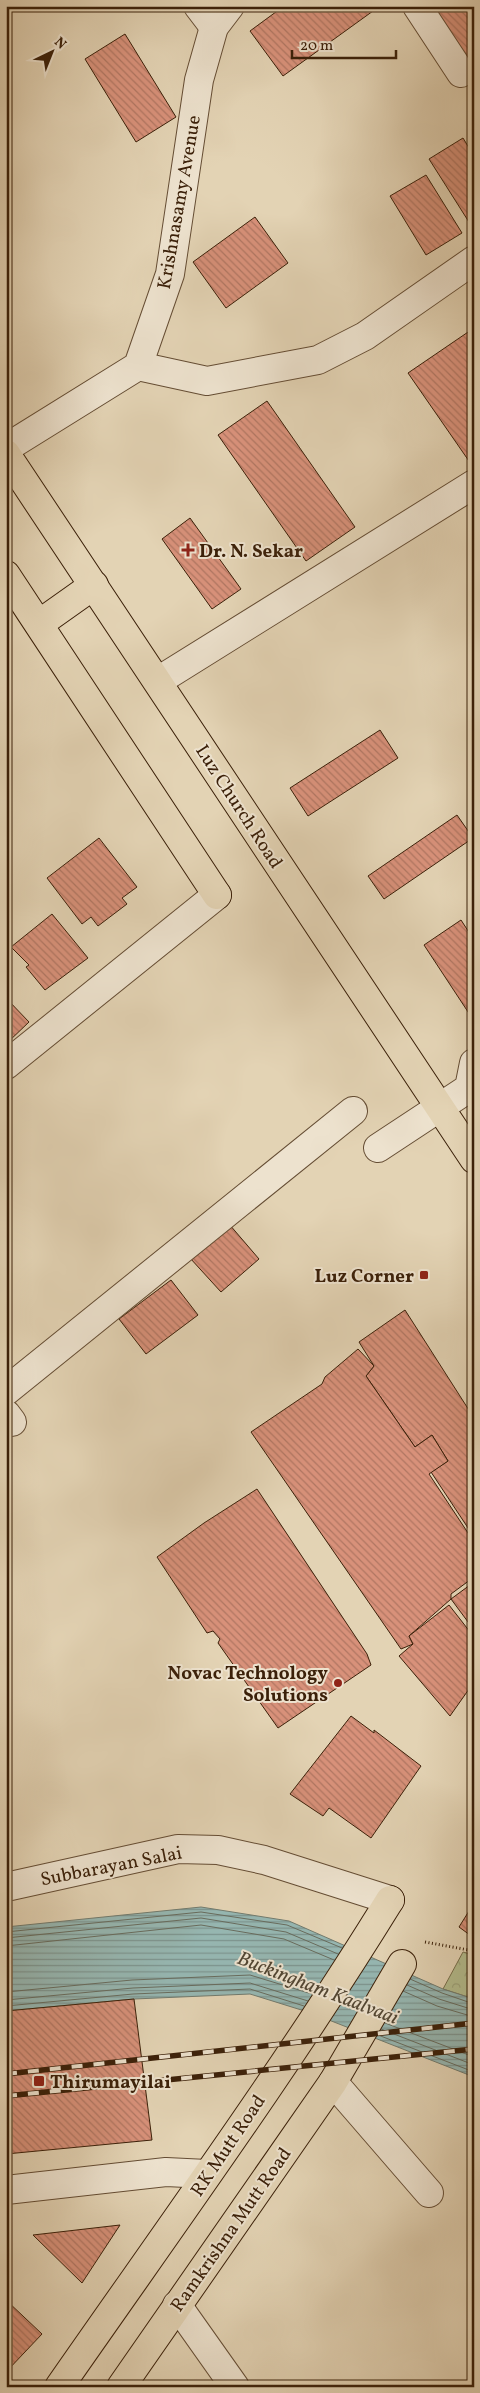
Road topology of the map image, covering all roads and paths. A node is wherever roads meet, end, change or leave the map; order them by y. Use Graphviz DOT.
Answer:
graph roads {
  1 [pos="417,6"];
  2 [pos="214,13"];
  3 [pos="461,73"];
  4 [pos="474,260"];
  5 [pos="138,366"];
  6 [pos="6,448"];
  7 [pos="6,454"];
  8 [pos="474,484"];
  9 [pos="6,575"];
  10 [pos="94,585"];
  11 [pos="39,624"];
  12 [pos="158,681"];
  13 [pos="217,895"];
  14 [pos="6,1065"];
  15 [pos="472,1080"];
  16 [pos="438,1107"];
  17 [pos="353,1111"];
  18 [pos="378,1148"];
  19 [pos="474,1159"];
  20 [pos="6,1391"];
  21 [pos="6,1887"];
  22 [pos="390,1900"];
  23 [pos="416,1941"];
  24 [pos="474,1951"];
  25 [pos="402,1964"];
  26 [pos="336,2076"];
  27 [pos="207,2174"];
  28 [pos="6,2190"];
  29 [pos="429,2193"];
  30 [pos="176,2305"];
  31 [pos="59,2387"];
  32 [pos="121,2387"];
  33 [pos="235,2387"];
  1 -- 3 [label="street"];
  2 -- 5 [label="street, Krishnasamy Avenue"];
  4 -- 5 [label="street"];
  5 -- 6 [label="street"];
  7 -- 10 [label="main road, Luz Church Road"];
  8 -- 12 [label="street"];
  9 -- 11 [label="main road"];
  10 -- 11 [label="main road"];
  10 -- 12 [label="main road, Luz Church Road"];
  11 -- 13 [label="main road"];
  12 -- 16 [label="main road, Luz Church Road"];
  13 -- 14 [label="street"];
  15 -- 16 [label="street"];
  16 -- 18 [label="street"];
  16 -- 19 [label="main road, Luz Church Road"];
  17 -- 20 [label="street"];
  21 -- 22 [label="street, Subbarayan Salai"];
  22 -- 27 [label="main road, RK Mutt Road"];
  23 -- 24 [label="path"];
  25 -- 26 [label="main road"];
  26 -- 29 [label="street"];
  26 -- 30 [label="main road, Ramkrishna Mutt Road"];
  27 -- 28 [label="street"];
  27 -- 31 [label="main road, RK Mutt Road"];
  30 -- 32 [label="main road, Ramkrishna Mutt Road"];
  30 -- 33 [label="street"];
}
